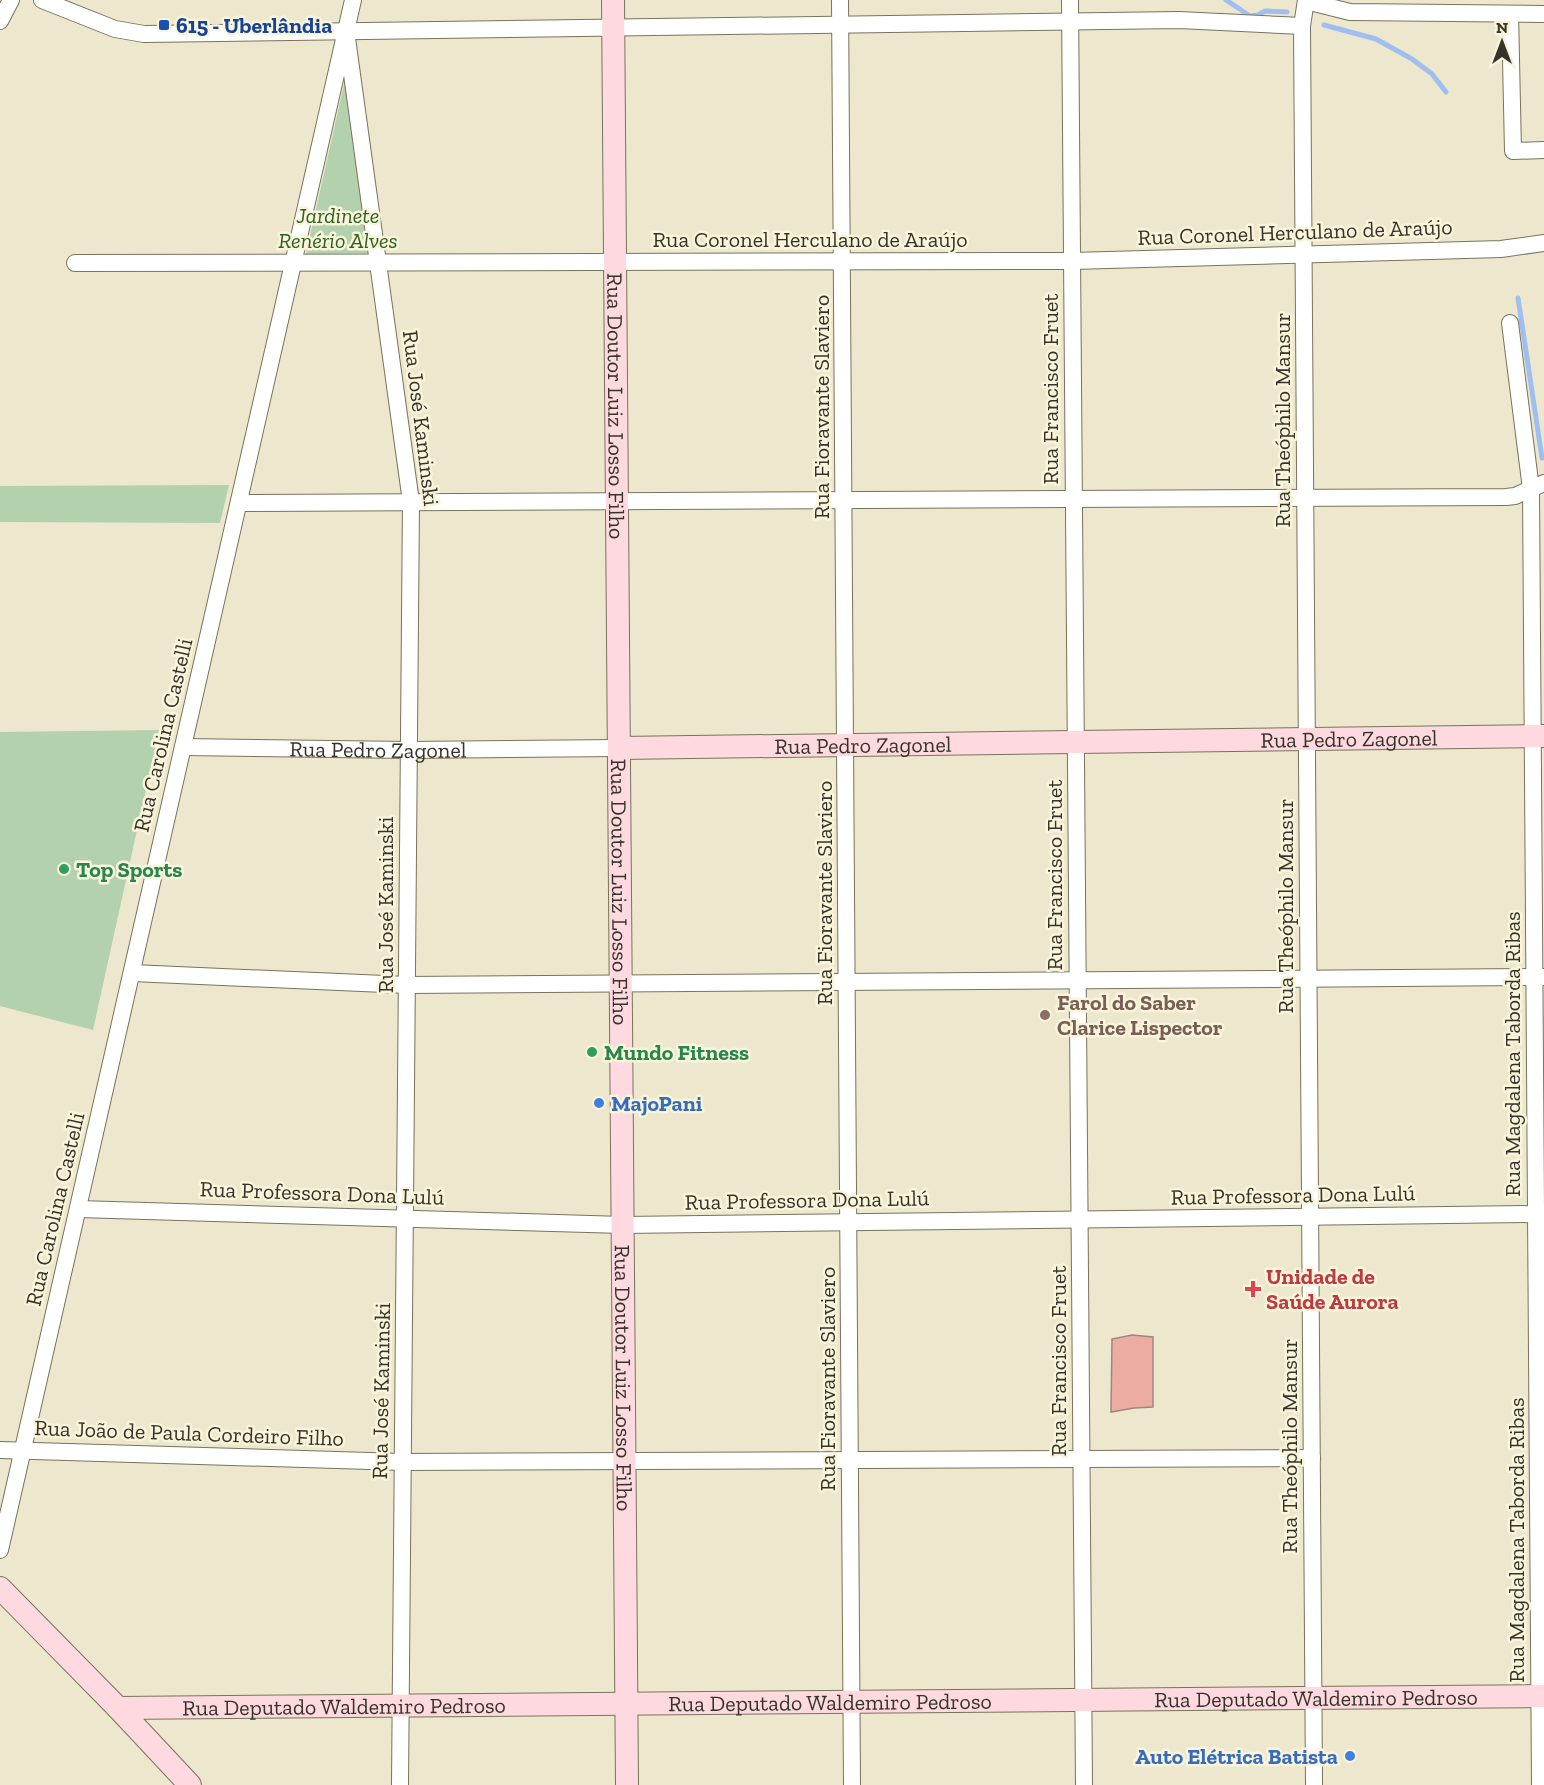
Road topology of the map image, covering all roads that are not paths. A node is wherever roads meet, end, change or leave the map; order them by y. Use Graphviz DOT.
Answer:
graph roads {
  1 [pos="11,0"];
  2 [pos="42,0"];
  3 [pos="353,0"];
  4 [pos="613,0"];
  5 [pos="840,0"];
  6 [pos="1070,0"];
  7 [pos="1304,11"];
  8 [pos="1510,14"];
  9 [pos="1544,14"];
  10 [pos="0,21"];
  11 [pos="1070,22"];
  12 [pos="840,25"];
  13 [pos="613,28"];
  14 [pos="346,31"];
  15 [pos="1544,150"];
  16 [pos="1544,243"];
  17 [pos="1303,254"];
  18 [pos="842,261"];
  19 [pos="1072,261"];
  20 [pos="294,262"];
  21 [pos="378,262"];
  22 [pos="615,262"];
  23 [pos="75,263"];
  24 [pos="1510,323"];
  25 [pos="1537,486"];
  26 [pos="1305,498"];
  27 [pos="1074,499"];
  28 [pos="844,500"];
  29 [pos="617,501"];
  30 [pos="411,502"];
  31 [pos="239,503"];
  32 [pos="1538,736"];
  33 [pos="1307,739"];
  34 [pos="1076,742"];
  35 [pos="845,745"];
  36 [pos="183,747"];
  37 [pos="619,748"];
  38 [pos="409,750"];
  39 [pos="132,973"];
  40 [pos="1539,977"];
  41 [pos="1308,979"];
  42 [pos="1078,980"];
  43 [pos="847,982"];
  44 [pos="621,983"];
  45 [pos="407,985"];
  46 [pos="78,1209"];
  47 [pos="1536,1214"];
  48 [pos="1310,1217"];
  49 [pos="405,1218"];
  50 [pos="1080,1219"];
  51 [pos="849,1222"];
  52 [pos="623,1225"];
  53 [pos="1540,1344"];
  54 [pos="0,1450"];
  55 [pos="23,1451"];
  56 [pos="1082,1458"];
  57 [pos="1312,1458"];
  58 [pos="625,1460"];
  59 [pos="850,1460"];
  60 [pos="403,1461"];
  61 [pos="0,1550"];
  62 [pos="0,1588"];
  63 [pos="1542,1696"];
  64 [pos="1314,1698"];
  65 [pos="1083,1700"];
  66 [pos="852,1702"];
  67 [pos="627,1704"];
  68 [pos="400,1706"];
  69 [pos="118,1708"];
  70 [pos="190,1785"];
  71 [pos="400,1785"];
  72 [pos="627,1785"];
  73 [pos="852,1785"];
  74 [pos="1084,1785"];
  75 [pos="1314,1785"];
  76 [pos="1540,1785"];
  1 -- 10 [label="street"];
  2 -- 14 [label="street"];
  3 -- 14 [label="street, Rua Carolina Castelli"];
  4 -- 13 [label="street, Rua Doutor Luiz Losso Filho"];
  5 -- 12 [label="street, Rua Fioravante Slaviero"];
  6 -- 11 [label="street, Rua Francisco Fruet"];
  7 -- 8 [label="street"];
  7 -- 11 [label="street"];
  7 -- 17 [label="street, Rua Theóphilo Mansur"];
  8 -- 9 [label="street"];
  8 -- 15 [label="street"];
  11 -- 12 [label="street"];
  11 -- 19 [label="street, Rua Francisco Fruet"];
  12 -- 13 [label="street"];
  12 -- 18 [label="street, Rua Fioravante Slaviero"];
  13 -- 14 [label="street"];
  13 -- 22 [label="street, Rua Doutor Luiz Losso Filho"];
  14 -- 20 [label="street, Rua Carolina Castelli"];
  14 -- 21 [label="street, Rua José Kaminski"];
  16 -- 17 [label="street, Rua Coronel Herculano de Araújo"];
  17 -- 19 [label="street, Rua Coronel Herculano de Araújo"];
  17 -- 26 [label="street, Rua Theóphilo Mansur"];
  18 -- 19 [label="street, Rua Coronel Herculano de Araújo"];
  18 -- 22 [label="street, Rua Coronel Herculano de Araújo"];
  18 -- 28 [label="street, Rua Fioravante Slaviero"];
  19 -- 27 [label="street, Rua Francisco Fruet"];
  20 -- 21 [label="street, Rua Coronel Herculano de Araújo"];
  20 -- 23 [label="street, Rua Coronel Herculano de Araújo"];
  20 -- 31 [label="street, Rua Carolina Castelli"];
  21 -- 22 [label="street, Rua Coronel Herculano de Araújo"];
  21 -- 30 [label="street, Rua José Kaminski"];
  22 -- 29 [label="street, Rua Doutor Luiz Losso Filho"];
  24 -- 25 [label="street, Rua Magdalena Taborda Ribas"];
  25 -- 26 [label="street"];
  25 -- 32 [label="street, Rua Magdalena Taborda Ribas"];
  26 -- 27 [label="street"];
  26 -- 33 [label="street, Rua Theóphilo Mansur"];
  27 -- 28 [label="street"];
  27 -- 34 [label="street, Rua Francisco Fruet"];
  28 -- 29 [label="street"];
  28 -- 35 [label="street, Rua Fioravante Slaviero"];
  29 -- 30 [label="street"];
  29 -- 37 [label="street, Rua Doutor Luiz Losso Filho"];
  30 -- 31 [label="street"];
  30 -- 38 [label="street, Rua José Kaminski"];
  31 -- 36 [label="street, Rua Carolina Castelli"];
  32 -- 33 [label="street, Rua Pedro Zagonel"];
  32 -- 40 [label="street, Rua Magdalena Taborda Ribas"];
  33 -- 34 [label="street, Rua Pedro Zagonel"];
  33 -- 41 [label="street, Rua Theóphilo Mansur"];
  34 -- 35 [label="street, Rua Pedro Zagonel"];
  34 -- 42 [label="street, Rua Francisco Fruet"];
  35 -- 37 [label="street, Rua Pedro Zagonel"];
  35 -- 43 [label="street, Rua Fioravante Slaviero"];
  36 -- 38 [label="street, Rua Pedro Zagonel"];
  36 -- 39 [label="street, Rua Carolina Castelli"];
  37 -- 38 [label="street, Rua Pedro Zagonel"];
  37 -- 44 [label="street, Rua Doutor Luiz Losso Filho"];
  38 -- 45 [label="street, Rua José Kaminski"];
  39 -- 45 [label="street"];
  39 -- 46 [label="street, Rua Carolina Castelli"];
  40 -- 41 [label="street"];
  40 -- 47 [label="street, Rua Magdalena Taborda Ribas"];
  41 -- 42 [label="street"];
  41 -- 48 [label="street, Rua Theóphilo Mansur"];
  42 -- 43 [label="street"];
  42 -- 50 [label="street, Rua Francisco Fruet"];
  43 -- 44 [label="street"];
  43 -- 51 [label="street, Rua Fioravante Slaviero"];
  44 -- 45 [label="street"];
  44 -- 52 [label="street, Rua Doutor Luiz Losso Filho"];
  45 -- 49 [label="street, Rua José Kaminski"];
  46 -- 49 [label="street, Rua Professora Dona Lulú"];
  46 -- 55 [label="street, Rua Carolina Castelli"];
  47 -- 48 [label="street, Rua Professora Dona Lulú"];
  47 -- 53 [label="street, Rua Magdalena Taborda Ribas"];
  48 -- 50 [label="street, Rua Professora Dona Lulú"];
  48 -- 57 [label="street, Rua Theóphilo Mansur"];
  49 -- 52 [label="street, Rua Professora Dona Lulú"];
  49 -- 60 [label="street, Rua José Kaminski"];
  50 -- 51 [label="street, Rua Professora Dona Lulú"];
  50 -- 56 [label="street, Rua Francisco Fruet"];
  51 -- 52 [label="street, Rua Professora Dona Lulú"];
  51 -- 59 [label="street, Rua Fioravante Slaviero"];
  52 -- 58 [label="street, Rua Doutor Luiz Losso Filho"];
  53 -- 63 [label="street, Rua Magdalena Taborda Ribas"];
  54 -- 55 [label="street, Rua João de Paula Cordeiro Filho"];
  55 -- 60 [label="street, Rua João de Paula Cordeiro Filho"];
  55 -- 61 [label="street, Rua Carolina Castelli"];
  56 -- 57 [label="street, Rua João de Paula Cordeiro Filho"];
  56 -- 59 [label="street, Rua João de Paula Cordeiro Filho"];
  56 -- 65 [label="street, Rua Francisco Fruet"];
  57 -- 64 [label="street, Rua Theóphilo Mansur"];
  58 -- 59 [label="street, Rua João de Paula Cordeiro Filho"];
  58 -- 60 [label="street, Rua João de Paula Cordeiro Filho"];
  58 -- 67 [label="street, Rua Doutor Luiz Losso Filho"];
  59 -- 66 [label="street, Rua Fioravante Slaviero"];
  60 -- 68 [label="street, Rua José Kaminski"];
  62 -- 69 [label="street"];
  63 -- 64 [label="street, Rua Deputado Waldemiro Pedroso"];
  63 -- 76 [label="street, Rua Magdalena Taborda Ribas"];
  64 -- 65 [label="street, Rua Deputado Waldemiro Pedroso"];
  64 -- 75 [label="street, Rua Theóphilo Mansur"];
  65 -- 66 [label="street, Rua Deputado Waldemiro Pedroso"];
  65 -- 74 [label="street, Rua Francisco Fruet"];
  66 -- 67 [label="street, Rua Deputado Waldemiro Pedroso"];
  66 -- 73 [label="street, Rua Fioravante Slaviero"];
  67 -- 68 [label="street, Rua Deputado Waldemiro Pedroso"];
  67 -- 72 [label="street, Rua Doutor Luiz Losso Filho"];
  68 -- 69 [label="street, Rua Deputado Waldemiro Pedroso"];
  68 -- 71 [label="street, Rua José Kaminski"];
  69 -- 70 [label="street"];
}
